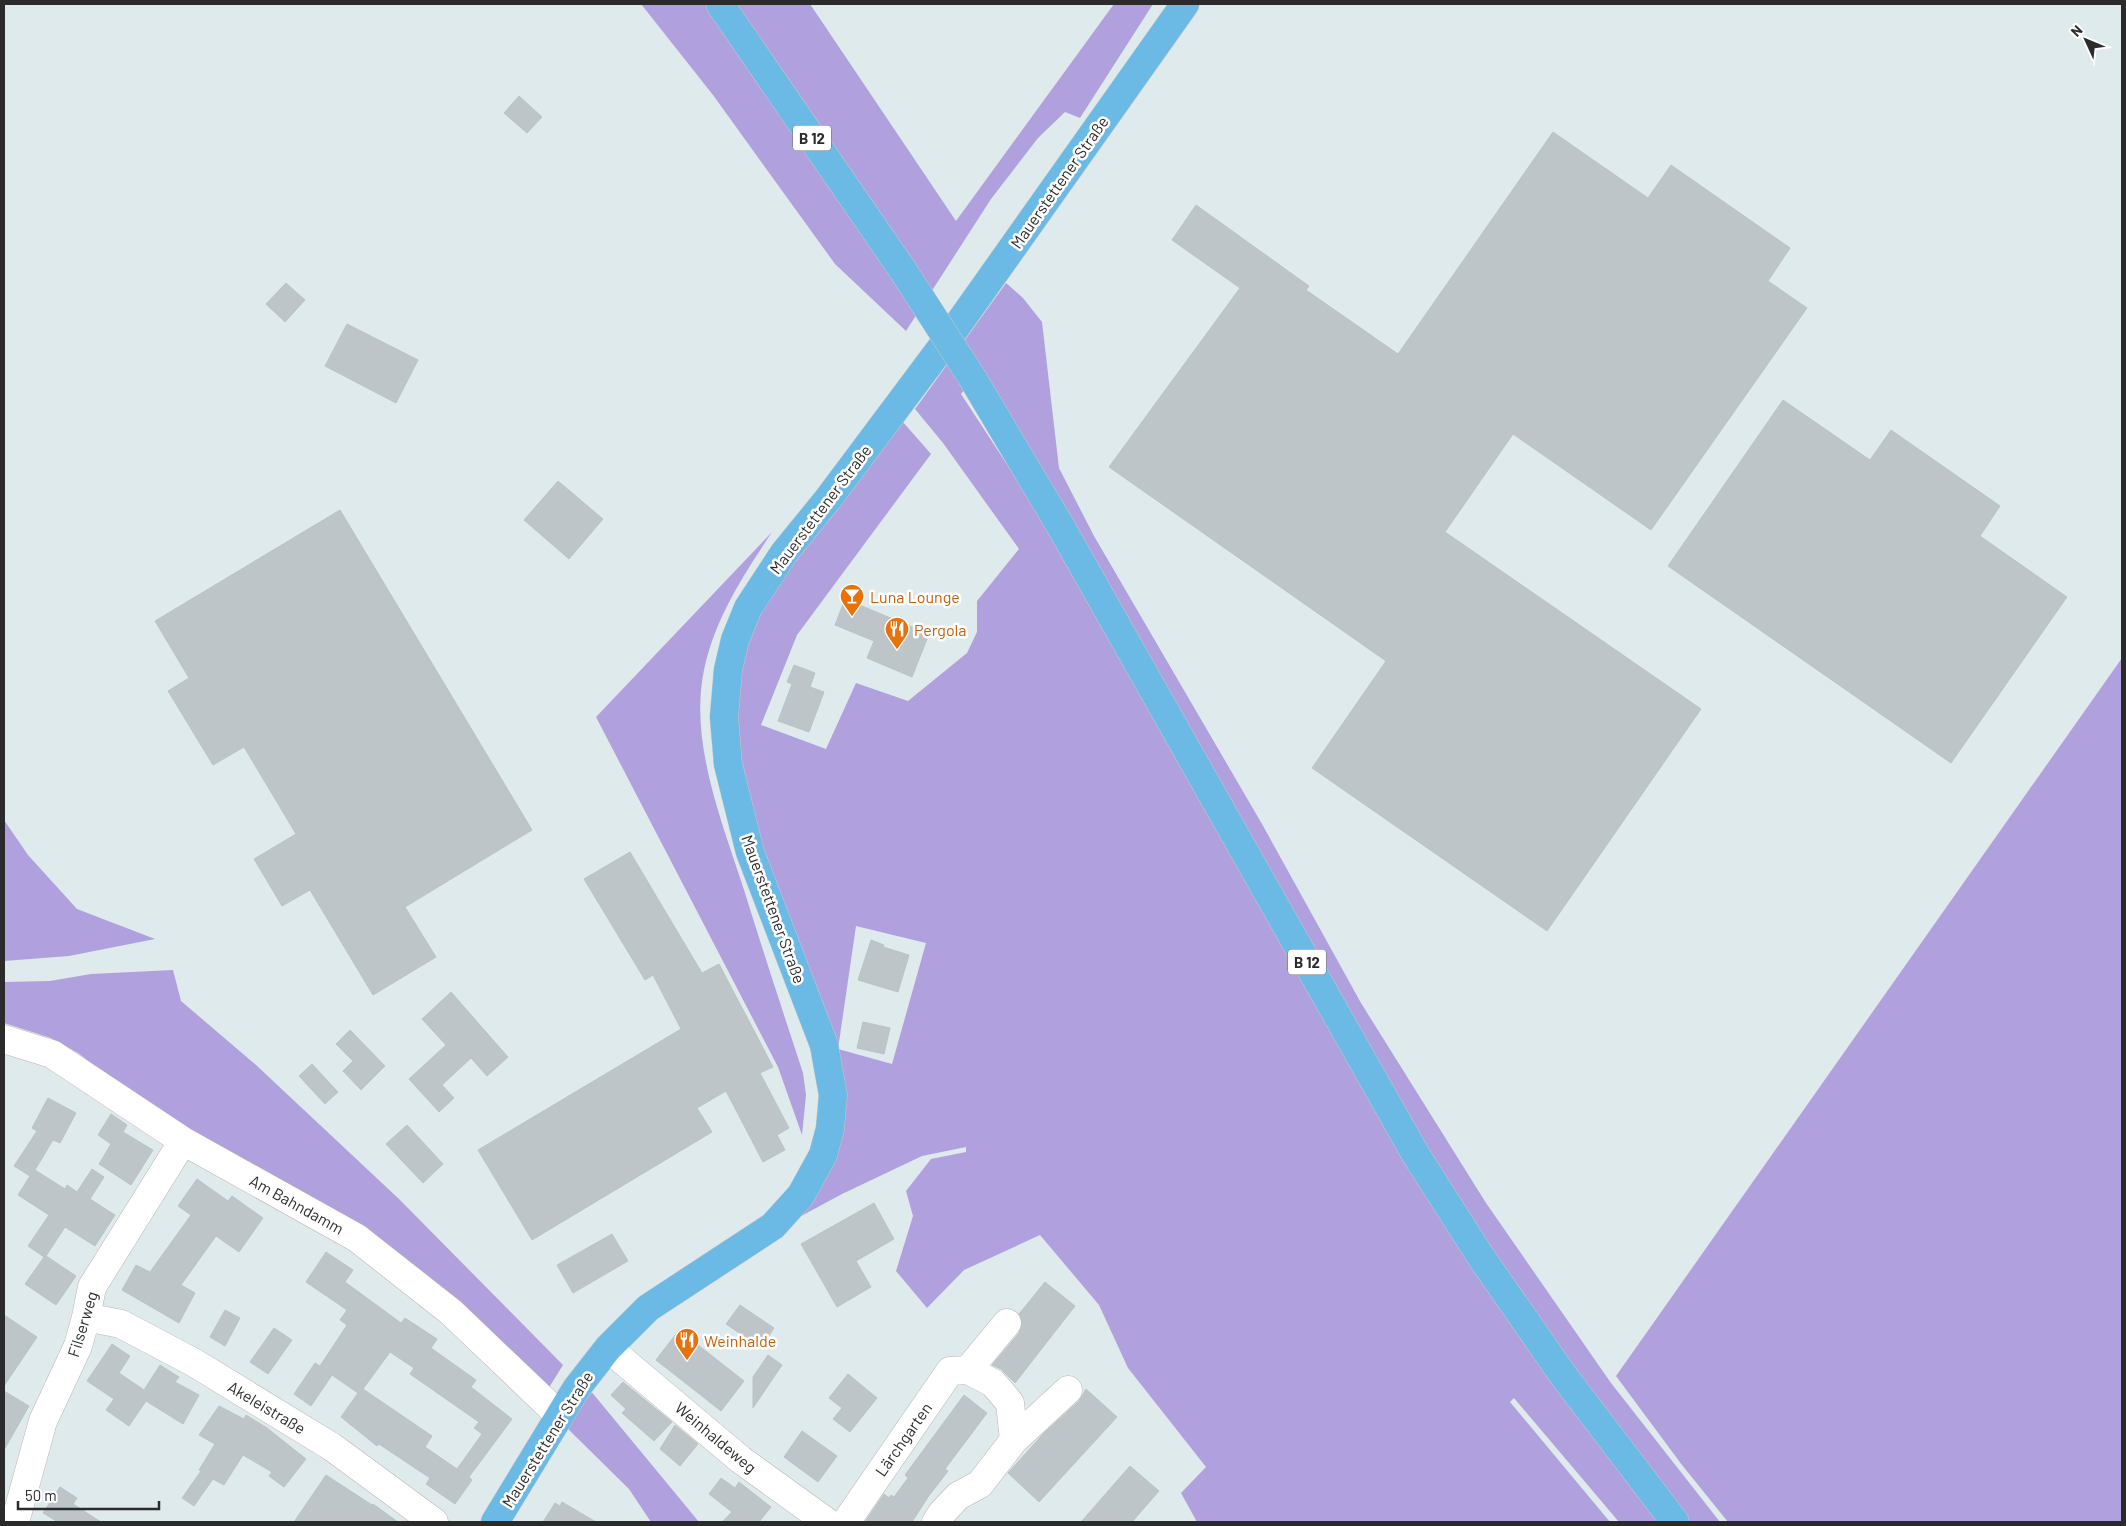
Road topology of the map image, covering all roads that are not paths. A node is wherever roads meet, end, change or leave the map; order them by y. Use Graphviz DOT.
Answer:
graph roads {
  1 [pos="720,4"];
  2 [pos="1185,4"];
  3 [pos="4,1039"];
  4 [pos="183,1141"];
  5 [pos="86,1318"];
  6 [pos="1007,1323"];
  7 [pos="608,1348"];
  8 [pos="968,1370"];
  9 [pos="1068,1390"];
  10 [pos="559,1415"];
  11 [pos="1014,1440"];
  12 [pos="15,1522"];
  13 [pos="434,1522"];
  14 [pos="495,1522"];
  15 [pos="827,1522"];
  16 [pos="846,1522"];
  17 [pos="936,1522"];
  18 [pos="1674,1522"];
  1 -- 18 [label="main road, B 12, bridge"];
  2 -- 7 [label="main road, Mauerstettener Straße"];
  3 -- 4 [label="street, Am Bahndamm"];
  4 -- 5 [label="street, Filserweg"];
  4 -- 10 [label="street, Am Bahndamm"];
  5 -- 12 [label="street, Filserweg"];
  5 -- 13 [label="street, Akeleistraße"];
  6 -- 8 [label="street"];
  7 -- 10 [label="main road, Mauerstettener Straße"];
  7 -- 15 [label="street, Weinhaldeweg"];
  8 -- 11 [label="street"];
  8 -- 16 [label="street, Lärchgarten"];
  9 -- 11 [label="street"];
  10 -- 14 [label="main road, Mauerstettener Straße"];
  11 -- 17 [label="street"];
}
